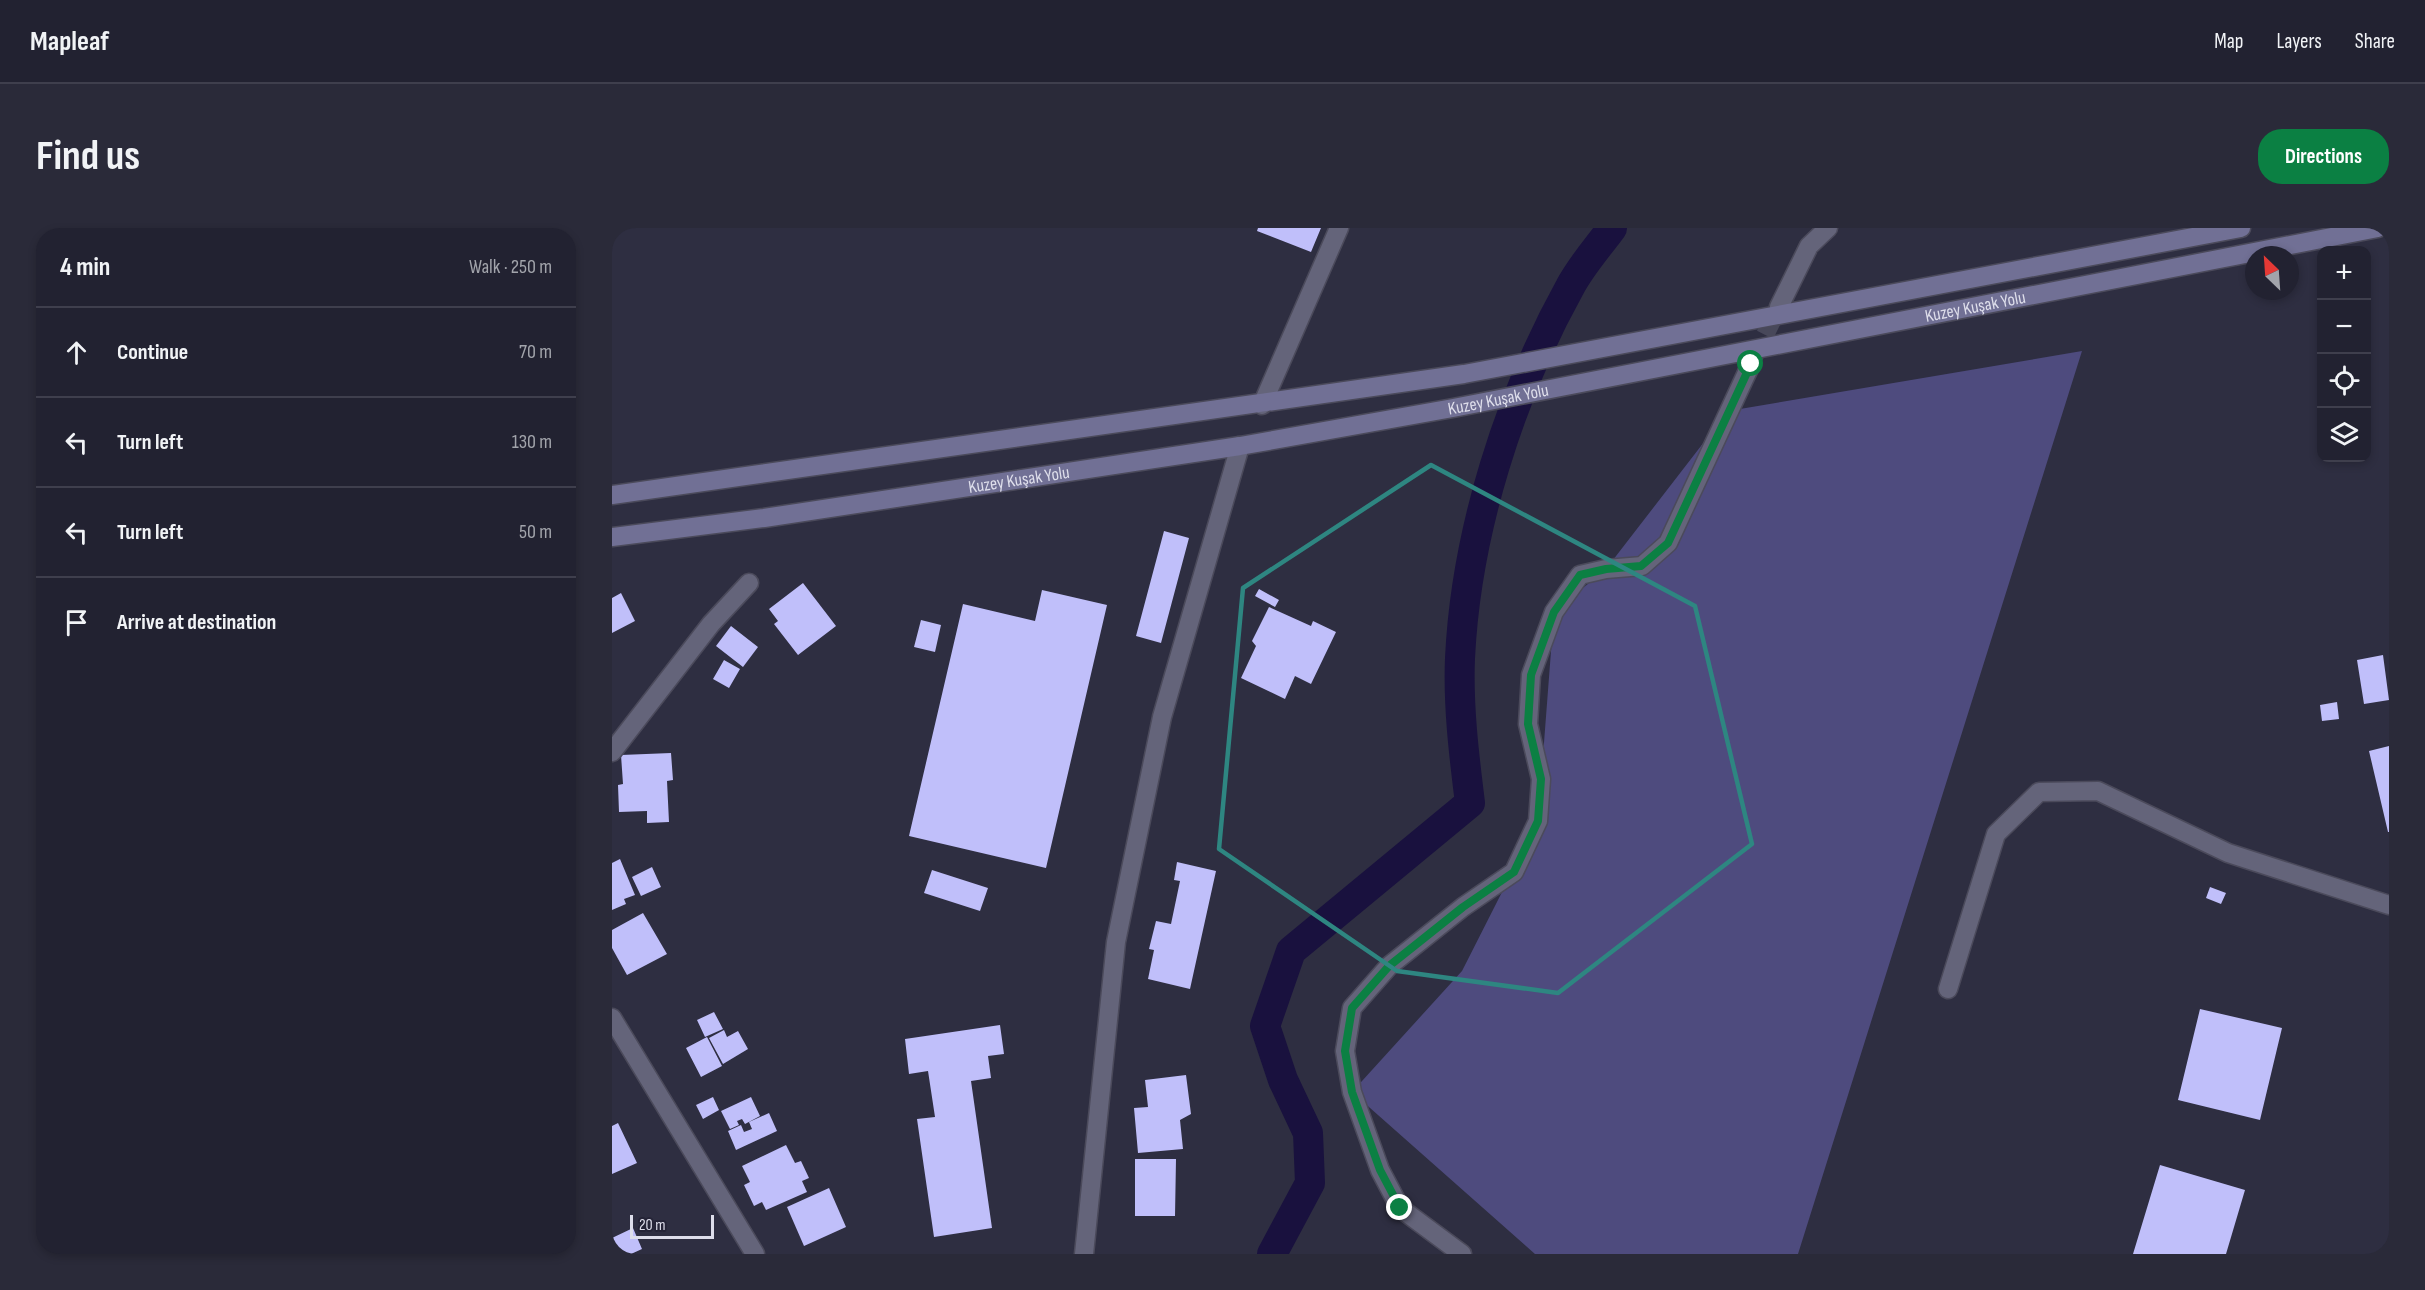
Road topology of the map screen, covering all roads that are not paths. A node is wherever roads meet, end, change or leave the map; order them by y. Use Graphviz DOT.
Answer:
graph roads {
  1 [pos="1339,228"];
  2 [pos="1828,228"];
  3 [pos="2241,228"];
  4 [pos="2378,228"];
  5 [pos="1779,307"];
  6 [pos="1751,364"];
  7 [pos="1262,405"];
  8 [pos="1240,447"];
  9 [pos="612,495"];
  10 [pos="612,537"];
  11 [pos="749,583"];
  12 [pos="612,752"];
  13 [pos="2389,905"];
  14 [pos="1948,989"];
  15 [pos="612,1018"];
  16 [pos="755,1254"];
  17 [pos="1084,1254"];
  18 [pos="1462,1254"];
  1 -- 7 [label="street"];
  2 -- 5 [label="street"];
  3 -- 7 [label="main road, Kuzey Kuşak Yolu"];
  4 -- 8 [label="main road, Kuzey Kuşak Yolu"];
  6 -- 18 [label="street"];
  7 -- 9 [label="main road, Kuzey Kuşak Yolu"];
  8 -- 10 [label="main road, Kuzey Kuşak Yolu"];
  8 -- 17 [label="street"];
  11 -- 12 [label="street"];
  13 -- 14 [label="street"];
  15 -- 16 [label="street"];
}
